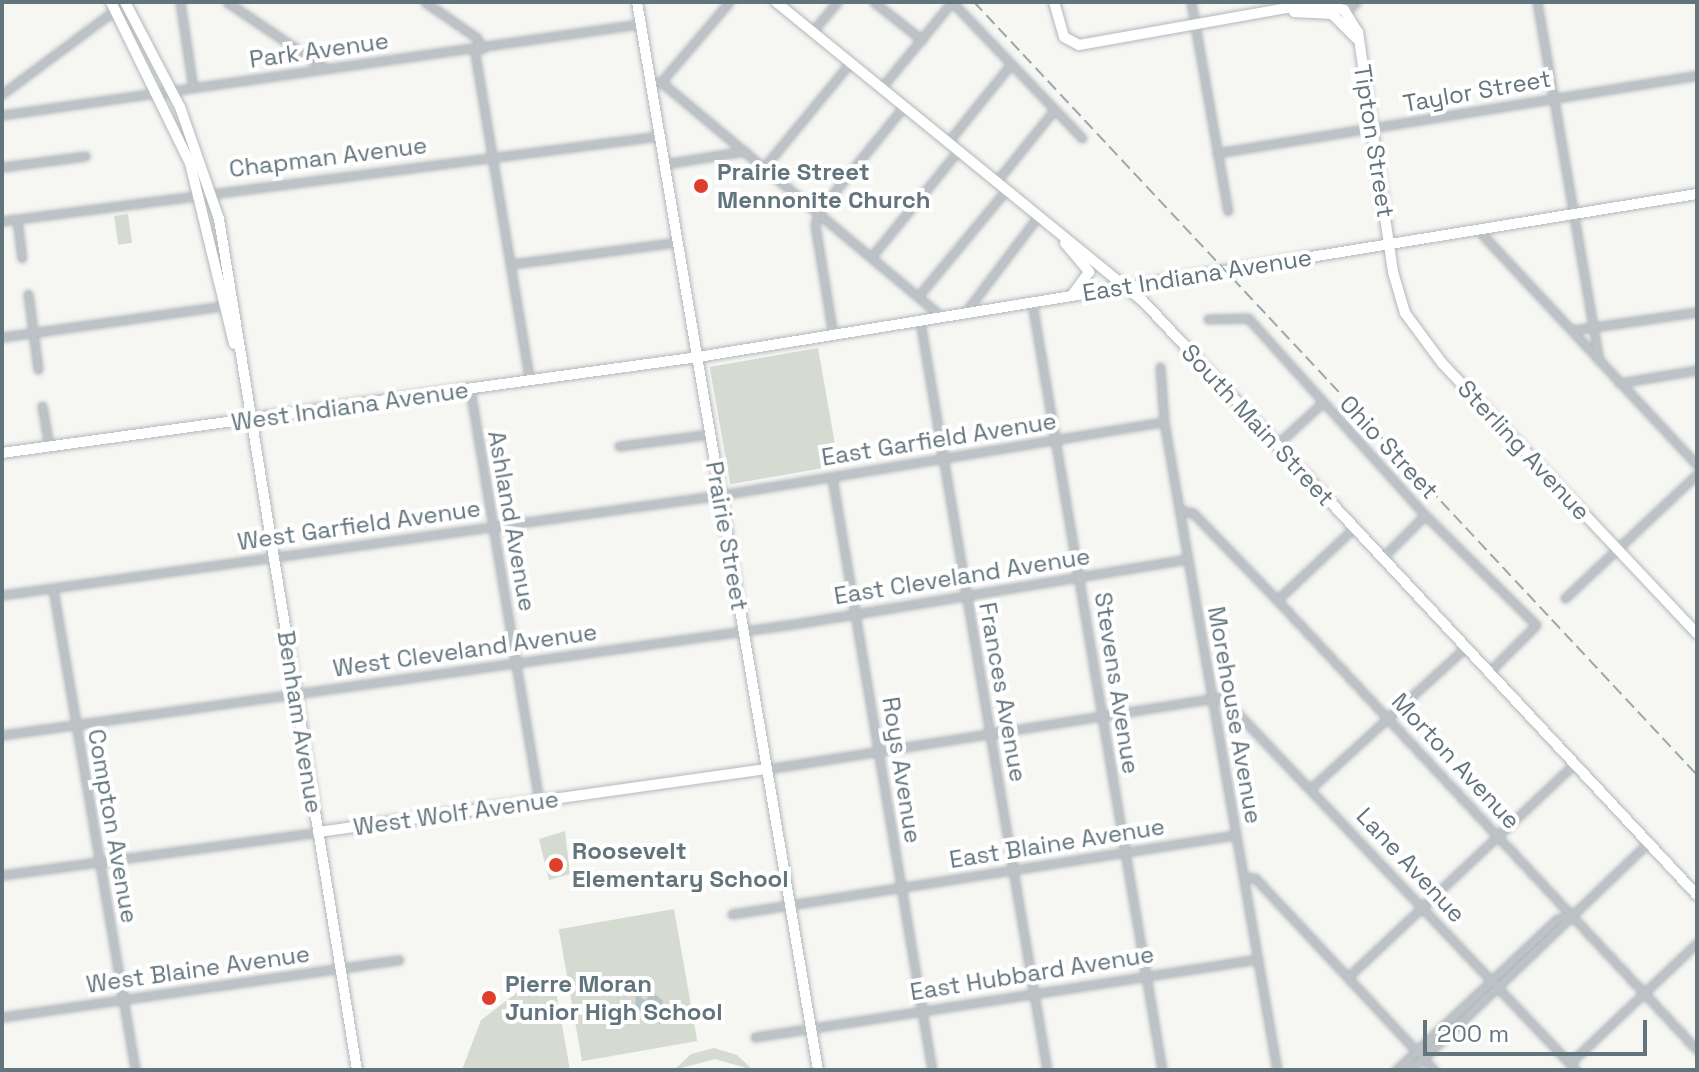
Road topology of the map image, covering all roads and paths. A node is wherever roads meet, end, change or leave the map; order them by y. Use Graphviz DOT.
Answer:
graph roads {
  1 [pos="125,2"];
  2 [pos="180,2"];
  3 [pos="227,2"];
  4 [pos="425,2"];
  5 [pos="637,2"];
  6 [pos="729,2"];
  7 [pos="776,2"];
  8 [pos="837,2"];
  9 [pos="874,2"];
  10 [pos="952,2"];
  11 [pos="1054,2"];
  12 [pos="1191,2"];
  13 [pos="1356,2"];
  14 [pos="1537,2"];
  15 [pos="113,6"];
  16 [pos="1342,14"];
  17 [pos="640,24"];
  18 [pos="1196,27"];
  19 [pos="812,32"];
  20 [pos="922,40"];
  21 [pos="478,48"];
  22 [pos="850,63"];
  23 [pos="1011,64"];
  24 [pos="326,68"];
  25 [pos="1697,75"];
  26 [pos="656,83"];
  27 [pos="193,88"];
  28 [pos="881,88"];
  29 [pos="173,90"];
  30 [pos="158,92"];
  31 [pos="2,94"];
  32 [pos="1554,98"];
  33 [pos="904,106"];
  34 [pos="1054,110"];
  35 [pos="2,115"];
  36 [pos="1373,128"];
  37 [pos="659,136"];
  38 [pos="1082,138"];
  39 [pos="948,142"];
  40 [pos="746,151"];
  41 [pos="958,151"];
  42 [pos="1217,153"];
  43 [pos="85,156"];
  44 [pos="492,157"];
  45 [pos="664,164"];
  46 [pos="765,166"];
  47 [pos="2,167"];
  48 [pos="996,182"];
  49 [pos="1006,190"];
  50 [pos="206,194"];
  51 [pos="1697,194"];
  52 [pos="1228,211"];
  53 [pos="818,212"];
  54 [pos="1574,214"];
  55 [pos="1039,215"];
  56 [pos="17,219"];
  57 [pos="2,221"];
  58 [pos="1478,230"];
  59 [pos="1059,231"];
  60 [pos="678,242"];
  61 [pos="1390,244"];
  62 [pos="872,256"];
  63 [pos="22,258"];
  64 [pos="511,264"];
  65 [pos="1127,286"];
  66 [pos="28,294"];
  67 [pos="920,294"];
  68 [pos="1072,295"];
  69 [pos="1032,303"];
  70 [pos="229,305"];
  71 [pos="1697,312"];
  72 [pos="964,314"];
  73 [pos="943,318"];
  74 [pos="1208,319"];
  75 [pos="920,321"];
  76 [pos="1594,328"];
  77 [pos="1573,330"];
  78 [pos="33,333"];
  79 [pos="833,335"];
  80 [pos="2,337"];
  81 [pos="698,357"];
  82 [pos="1599,360"];
  83 [pos="1160,367"];
  84 [pos="38,369"];
  85 [pos="1697,370"];
  86 [pos="530,381"];
  87 [pos="1619,383"];
  88 [pos="470,389"];
  89 [pos="1321,404"];
  90 [pos="42,406"];
  91 [pos="250,419"];
  92 [pos="1164,422"];
  93 [pos="710,434"];
  94 [pos="1055,440"];
  95 [pos="49,446"];
  96 [pos="619,446"];
  97 [pos="1275,446"];
  98 [pos="2,453"];
  99 [pos="943,459"];
  100 [pos="1697,465"];
  101 [pos="1697,474"];
  102 [pos="832,477"];
  103 [pos="721,495"];
  104 [pos="1179,510"];
  105 [pos="1425,515"];
  106 [pos="492,527"];
  107 [pos="1353,529"];
  108 [pos="1618,549"];
  109 [pos="273,557"];
  110 [pos="1187,559"];
  111 [pos="1381,559"];
  112 [pos="1080,577"];
  113 [pos="53,589"];
  114 [pos="2,595"];
  115 [pos="966,595"];
  116 [pos="1565,598"];
  117 [pos="1277,600"];
  118 [pos="857,614"];
  119 [pos="743,631"];
  120 [pos="1697,634"];
  121 [pos="1465,648"];
  122 [pos="516,663"];
  123 [pos="1488,673"];
  124 [pos="296,694"];
  125 [pos="1211,697"];
  126 [pos="1102,715"];
  127 [pos="1388,718"];
  128 [pos="76,724"];
  129 [pos="991,734"];
  130 [pos="2,735"];
  131 [pos="879,752"];
  132 [pos="1574,764"];
  133 [pos="767,769"];
  134 [pos="1311,788"];
  135 [pos="539,801"];
  136 [pos="318,832"];
  137 [pos="1235,835"];
  138 [pos="1498,836"];
  139 [pos="1648,843"];
  140 [pos="1125,852"];
  141 [pos="99,862"];
  142 [pos="1013,870"];
  143 [pos="2,875"];
  144 [pos="1244,877"];
  145 [pos="901,888"];
  146 [pos="1697,895"];
  147 [pos="791,906"];
  148 [pos="1422,907"];
  149 [pos="732,914"];
  150 [pos="1571,915"];
  151 [pos="1697,943"];
  152 [pos="1258,959"];
  153 [pos="399,960"];
  154 [pos="341,968"];
  155 [pos="1145,975"];
  156 [pos="1348,977"];
  157 [pos="1495,984"];
  158 [pos="1644,992"];
  159 [pos="1034,993"];
  160 [pos="122,1000"];
  161 [pos="922,1011"];
  162 [pos="2,1017"];
  163 [pos="811,1029"];
  164 [pos="755,1037"];
  165 [pos="1697,1050"];
  166 [pos="1416,1051"];
  167 [pos="1423,1058"];
  168 [pos="1570,1063"];
  169 [pos="135,1070"];
  170 [pos="357,1070"];
  171 [pos="818,1070"];
  172 [pos="932,1070"];
  173 [pos="1047,1070"];
  174 [pos="1162,1070"];
  175 [pos="1277,1070"];
  176 [pos="1396,1070"];
  177 [pos="1411,1070"];
  178 [pos="1434,1070"];
  179 [pos="1576,1070"];
  1 -- 29 [label="main road, Benham Avenue"];
  2 -- 27 [label="street"];
  3 -- 24 [label="street"];
  4 -- 21 [label="street"];
  5 -- 17 [label="main road, Prairie Street"];
  6 -- 26 [label="street"];
  7 -- 19 [label="main road, South Main Street"];
  8 -- 19 [label="street"];
  9 -- 20 [label="street"];
  10 -- 20 [label="street"];
  10 -- 23 [label="street"];
  11 -- 18 [label="main road"];
  12 -- 18 [label="street"];
  13 -- 16 [label="street"];
  14 -- 32 [label="street"];
  15 -- 30 [label="main road, Benham Avenue"];
  15 -- 31 [label="street"];
  16 -- 18 [label="main road"];
  16 -- 36 [label="main road, Tipton Street"];
  17 -- 21 [label="street, Park Avenue"];
  17 -- 26 [label="main road, Prairie Street"];
  18 -- 42 [label="street"];
  19 -- 22 [label="main road, South Main Street"];
  20 -- 28 [label="street"];
  21 -- 24 [label="street, Park Avenue"];
  21 -- 44 [label="street"];
  22 -- 28 [label="main road, South Main Street"];
  22 -- 46 [label="street"];
  23 -- 34 [label="street"];
  23 -- 39 [label="street"];
  24 -- 27 [label="street, Park Avenue"];
  25 -- 32 [label="street, Taylor Street"];
  26 -- 37 [label="main road, Prairie Street"];
  26 -- 40 [label="street"];
  27 -- 29 [label="street, Park Avenue"];
  28 -- 33 [label="main road, South Main Street"];
  29 -- 30 [label="street, Park Avenue"];
  29 -- 50 [label="main road, Benham Avenue"];
  30 -- 35 [label="street, Park Avenue"];
  30 -- 50 [label="main road, Benham Avenue"];
  32 -- 36 [label="street, Taylor Street"];
  32 -- 54 [label="street"];
  33 -- 39 [label="main road, South Main Street"];
  33 -- 53 [label="street"];
  34 -- 38 [label="street"];
  34 -- 48 [label="street"];
  36 -- 42 [label="street, Taylor Street"];
  36 -- 61 [label="main road, Tipton Street"];
  37 -- 44 [label="street, Chapman Avenue"];
  37 -- 45 [label="main road, Prairie Street"];
  39 -- 41 [label="main road, South Main Street"];
  40 -- 45 [label="street"];
  40 -- 46 [label="street"];
  41 -- 48 [label="main road, South Main Street"];
  41 -- 62 [label="street"];
  42 -- 52 [label="street"];
  43 -- 47 [label="street"];
  44 -- 50 [label="street, Chapman Avenue"];
  44 -- 64 [label="street"];
  45 -- 60 [label="main road, Prairie Street"];
  46 -- 53 [label="street"];
  48 -- 49 [label="main road, South Main Street"];
  49 -- 55 [label="main road, South Main Street"];
  49 -- 67 [label="street"];
  50 -- 56 [label="street, Chapman Avenue"];
  50 -- 70 [label="main road, Benham Avenue"];
  51 -- 54 [label="main road, East Indiana Avenue"];
  53 -- 62 [label="street"];
  53 -- 79 [label="street"];
  54 -- 58 [label="main road, East Indiana Avenue"];
  54 -- 76 [label="street"];
  55 -- 59 [label="main road, South Main Street"];
  55 -- 72 [label="street"];
  56 -- 57 [label="street, Chapman Avenue"];
  56 -- 63 [label="street"];
  58 -- 61 [label="main road, East Indiana Avenue"];
  58 -- 77 [label="street"];
  59 -- 65 [label="main road, South Main Street"];
  59 -- 68 [label="main road"];
  60 -- 64 [label="street"];
  60 -- 81 [label="main road, Prairie Street"];
  61 -- 65 [label="main road, East Indiana Avenue"];
  61 -- 108 [label="main road, Sterling Avenue"];
  62 -- 67 [label="street"];
  64 -- 86 [label="street"];
  65 -- 68 [label="main road, East Indiana Avenue"];
  65 -- 97 [label="main road, South Main Street"];
  66 -- 78 [label="street"];
  67 -- 73 [label="street"];
  68 -- 69 [label="main road, East Indiana Avenue"];
  69 -- 72 [label="main road, East Indiana Avenue"];
  69 -- 94 [label="street, Stevens Avenue"];
  70 -- 78 [label="street"];
  70 -- 91 [label="main road, Benham Avenue"];
  71 -- 76 [label="street"];
  72 -- 73 [label="main road, East Indiana Avenue"];
  73 -- 75 [label="main road, East Indiana Avenue"];
  74 -- 89 [label="street, Ohio Street"];
  75 -- 79 [label="main road, East Indiana Avenue"];
  75 -- 99 [label="street, Frances Avenue"];
  76 -- 77 [label="street"];
  76 -- 82 [label="street"];
  77 -- 82 [label="street"];
  78 -- 80 [label="street"];
  78 -- 84 [label="street"];
  79 -- 81 [label="main road, East Indiana Avenue"];
  81 -- 86 [label="main road, West Indiana Avenue"];
  81 -- 93 [label="main road, Prairie Street"];
  82 -- 87 [label="street"];
  83 -- 92 [label="street, Morehouse Avenue"];
  85 -- 87 [label="street"];
  86 -- 88 [label="main road, West Indiana Avenue"];
  87 -- 100 [label="street"];
  88 -- 91 [label="main road, West Indiana Avenue"];
  88 -- 106 [label="street, Ashland Avenue"];
  89 -- 97 [label="street"];
  89 -- 105 [label="street, Ohio Street"];
  90 -- 95 [label="street"];
  91 -- 95 [label="main road, West Indiana Avenue"];
  91 -- 109 [label="main road, Benham Avenue"];
  92 -- 94 [label="street, East Garfield Avenue"];
  92 -- 104 [label="street, Morehouse Avenue"];
  93 -- 96 [label="street"];
  93 -- 103 [label="main road, Prairie Street"];
  94 -- 99 [label="street, East Garfield Avenue"];
  94 -- 112 [label="street, Stevens Avenue"];
  95 -- 98 [label="main road, West Indiana Avenue"];
  97 -- 107 [label="main road, South Main Street"];
  99 -- 102 [label="street, East Garfield Avenue"];
  99 -- 115 [label="street, Frances Avenue"];
  101 -- 108 [label="street"];
  102 -- 103 [label="street, East Garfield Avenue"];
  102 -- 118 [label="street, Roys Avenue"];
  103 -- 106 [label="street, West Garfield Avenue"];
  103 -- 119 [label="main road, Prairie Street"];
  104 -- 110 [label="street, Morehouse Avenue"];
  104 -- 117 [label="street, Morton Avenue"];
  105 -- 111 [label="street"];
  105 -- 123 [label="street, Ohio Street"];
  106 -- 109 [label="street, West Garfield Avenue"];
  106 -- 122 [label="street, Ashland Avenue"];
  107 -- 111 [label="main road, South Main Street"];
  107 -- 117 [label="street"];
  108 -- 116 [label="street"];
  108 -- 120 [label="main road, Sterling Avenue"];
  109 -- 113 [label="street, West Garfield Avenue"];
  109 -- 124 [label="main road, Benham Avenue"];
  110 -- 112 [label="street, East Cleveland Avenue"];
  110 -- 125 [label="street, Morehouse Avenue"];
  111 -- 121 [label="main road, South Main Street"];
  112 -- 115 [label="street, East Cleveland Avenue"];
  112 -- 126 [label="street, Stevens Avenue"];
  113 -- 114 [label="street, West Garfield Avenue"];
  113 -- 128 [label="street, Compton Avenue"];
  115 -- 118 [label="street, East Cleveland Avenue"];
  115 -- 129 [label="street, Frances Avenue"];
  117 -- 127 [label="street, Morton Avenue"];
  118 -- 119 [label="street, East Cleveland Avenue"];
  118 -- 131 [label="street, Roys Avenue"];
  119 -- 122 [label="street, West Cleveland Avenue"];
  119 -- 133 [label="main road, Prairie Street"];
  121 -- 123 [label="main road, South Main Street"];
  121 -- 127 [label="street"];
  122 -- 124 [label="street, West Cleveland Avenue"];
  122 -- 135 [label="street, Ashland Avenue"];
  123 -- 132 [label="main road, South Main Street"];
  124 -- 128 [label="street, West Cleveland Avenue"];
  124 -- 136 [label="main road, Benham Avenue"];
  125 -- 126 [label="street"];
  125 -- 134 [label="street, Lane Avenue"];
  125 -- 137 [label="street, Morehouse Avenue"];
  126 -- 129 [label="street"];
  126 -- 140 [label="street, Stevens Avenue"];
  127 -- 134 [label="street"];
  127 -- 138 [label="street, Morton Avenue"];
  128 -- 130 [label="street, West Cleveland Avenue"];
  128 -- 141 [label="street, Compton Avenue"];
  129 -- 131 [label="street"];
  129 -- 142 [label="street, Frances Avenue"];
  131 -- 133 [label="street"];
  131 -- 145 [label="street, Roys Avenue"];
  132 -- 138 [label="street"];
  132 -- 139 [label="main road, South Main Street"];
  133 -- 135 [label="main road, West Wolf Avenue"];
  133 -- 147 [label="main road, Prairie Street"];
  134 -- 148 [label="street, Lane Avenue"];
  135 -- 136 [label="main road, West Wolf Avenue"];
  136 -- 141 [label="street, West Wolf Avenue"];
  136 -- 154 [label="main road, Benham Avenue"];
  137 -- 140 [label="street, East Blaine Avenue"];
  137 -- 144 [label="street, Morehouse Avenue"];
  138 -- 148 [label="street"];
  138 -- 150 [label="street, Morton Avenue"];
  139 -- 146 [label="main road, South Main Street"];
  139 -- 150 [label="street"];
  140 -- 142 [label="street, East Blaine Avenue"];
  140 -- 155 [label="street, Stevens Avenue"];
  141 -- 143 [label="street, West Wolf Avenue"];
  141 -- 160 [label="street, Compton Avenue"];
  142 -- 145 [label="street, East Blaine Avenue"];
  142 -- 159 [label="street, Frances Avenue"];
  144 -- 152 [label="street, Morehouse Avenue"];
  144 -- 156 [label="street"];
  145 -- 147 [label="street, East Blaine Avenue"];
  145 -- 161 [label="street, Roys Avenue"];
  147 -- 149 [label="street"];
  147 -- 163 [label="main road, Prairie Street"];
  148 -- 156 [label="street"];
  148 -- 157 [label="street, Lane Avenue"];
  150 -- 157 [label="street"];
  150 -- 158 [label="street, Morton Avenue"];
  151 -- 158 [label="street"];
  152 -- 155 [label="street, East Hubbard Avenue"];
  152 -- 175 [label="street, Morehouse Avenue"];
  153 -- 154 [label="street, West Blaine Avenue"];
  154 -- 160 [label="street, West Blaine Avenue"];
  154 -- 170 [label="main road, Benham Avenue"];
  155 -- 159 [label="street, East Hubbard Avenue"];
  155 -- 174 [label="street, Stevens Avenue"];
  156 -- 166 [label="street"];
  157 -- 166 [label="street"];
  157 -- 167 [label="street"];
  157 -- 168 [label="street, Lane Avenue"];
  158 -- 165 [label="street, Morton Avenue"];
  158 -- 168 [label="street"];
  159 -- 161 [label="street, East Hubbard Avenue"];
  159 -- 173 [label="street, Frances Avenue"];
  160 -- 162 [label="street, West Blaine Avenue"];
  160 -- 169 [label="street, Compton Avenue"];
  161 -- 163 [label="street, East Hubbard Avenue"];
  161 -- 172 [label="street, Roys Avenue"];
  163 -- 164 [label="street, East Hubbard Avenue"];
  163 -- 171 [label="main road, Prairie Street"];
  166 -- 167 [label="street"];
  166 -- 176 [label="street"];
  167 -- 177 [label="street"];
  167 -- 178 [label="street"];
  168 -- 179 [label="street, Lane Avenue"];
}
